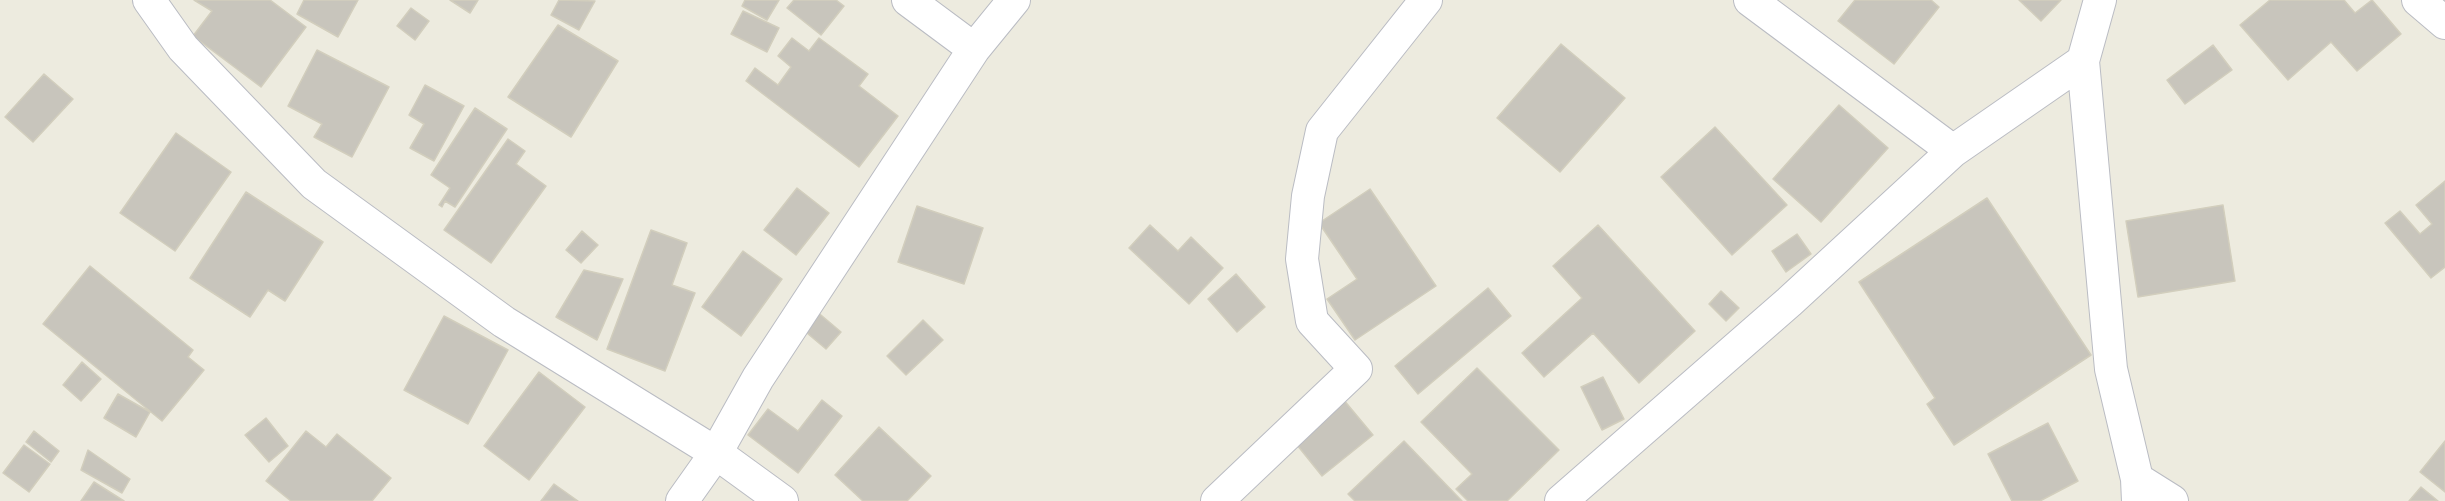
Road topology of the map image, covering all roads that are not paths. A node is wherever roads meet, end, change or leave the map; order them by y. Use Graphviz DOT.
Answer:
graph roads {
  1 [pos="149,0"];
  2 [pos="908,0"];
  3 [pos="1014,0"];
  4 [pos="1426,0"];
  5 [pos="1750,0"];
  6 [pos="2100,0"];
  7 [pos="2418,0"];
  8 [pos="2445,23"];
  9 [pos="974,49"];
  10 [pos="2083,62"];
  11 [pos="1953,151"];
  12 [pos="716,453"];
  13 [pos="2138,490"];
  14 [pos="682,501"];
  15 [pos="782,501"];
  16 [pos="1216,501"];
  17 [pos="1561,501"];
  18 [pos="2172,501"];
  1 -- 12 [label="street"];
  2 -- 9 [label="street"];
  3 -- 9 [label="street"];
  4 -- 16 [label="street"];
  5 -- 11 [label="street"];
  6 -- 10 [label="street"];
  7 -- 8 [label="street"];
  9 -- 12 [label="street"];
  10 -- 11 [label="street"];
  10 -- 13 [label="street"];
  11 -- 17 [label="street"];
  12 -- 14 [label="street"];
  12 -- 15 [label="street"];
  13 -- 18 [label="street"];
}
